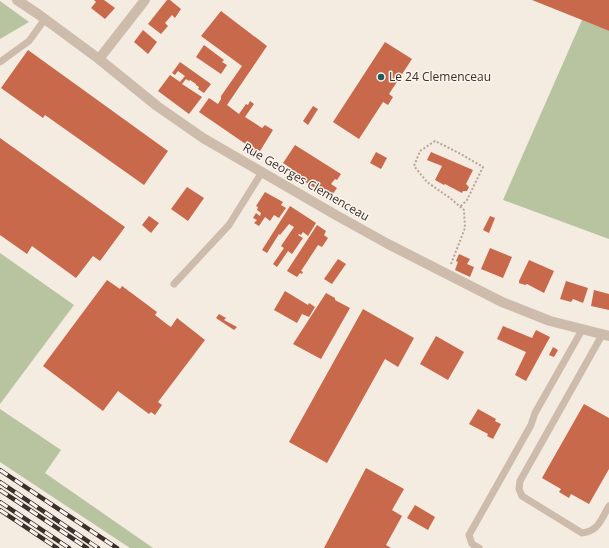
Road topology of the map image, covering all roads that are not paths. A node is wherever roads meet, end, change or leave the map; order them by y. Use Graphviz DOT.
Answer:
graph roads {
  1 [pos="18,0"];
  2 [pos="145,0"];
  3 [pos="45,19"];
  4 [pos="99,59"];
  5 [pos="0,62"];
  6 [pos="262,172"];
  7 [pos="174,284"];
  8 [pos="582,330"];
  9 [pos="606,335"];
  10 [pos="609,506"];
  11 [pos="479,548"];
  1 -- 3 [label="street, Rue Georges Clemenceau"];
  2 -- 4 [label="street"];
  3 -- 4 [label="street, Rue Georges Clemenceau"];
  3 -- 5 [label="lane"];
  4 -- 6 [label="street, Rue Georges Clemenceau"];
  6 -- 7 [label="lane"];
  6 -- 8 [label="street, Rue Georges Clemenceau"];
  8 -- 9 [label="street, Rue Georges Clemenceau"];
  8 -- 11 [label="lane"];
  9 -- 10 [label="lane"];
}
